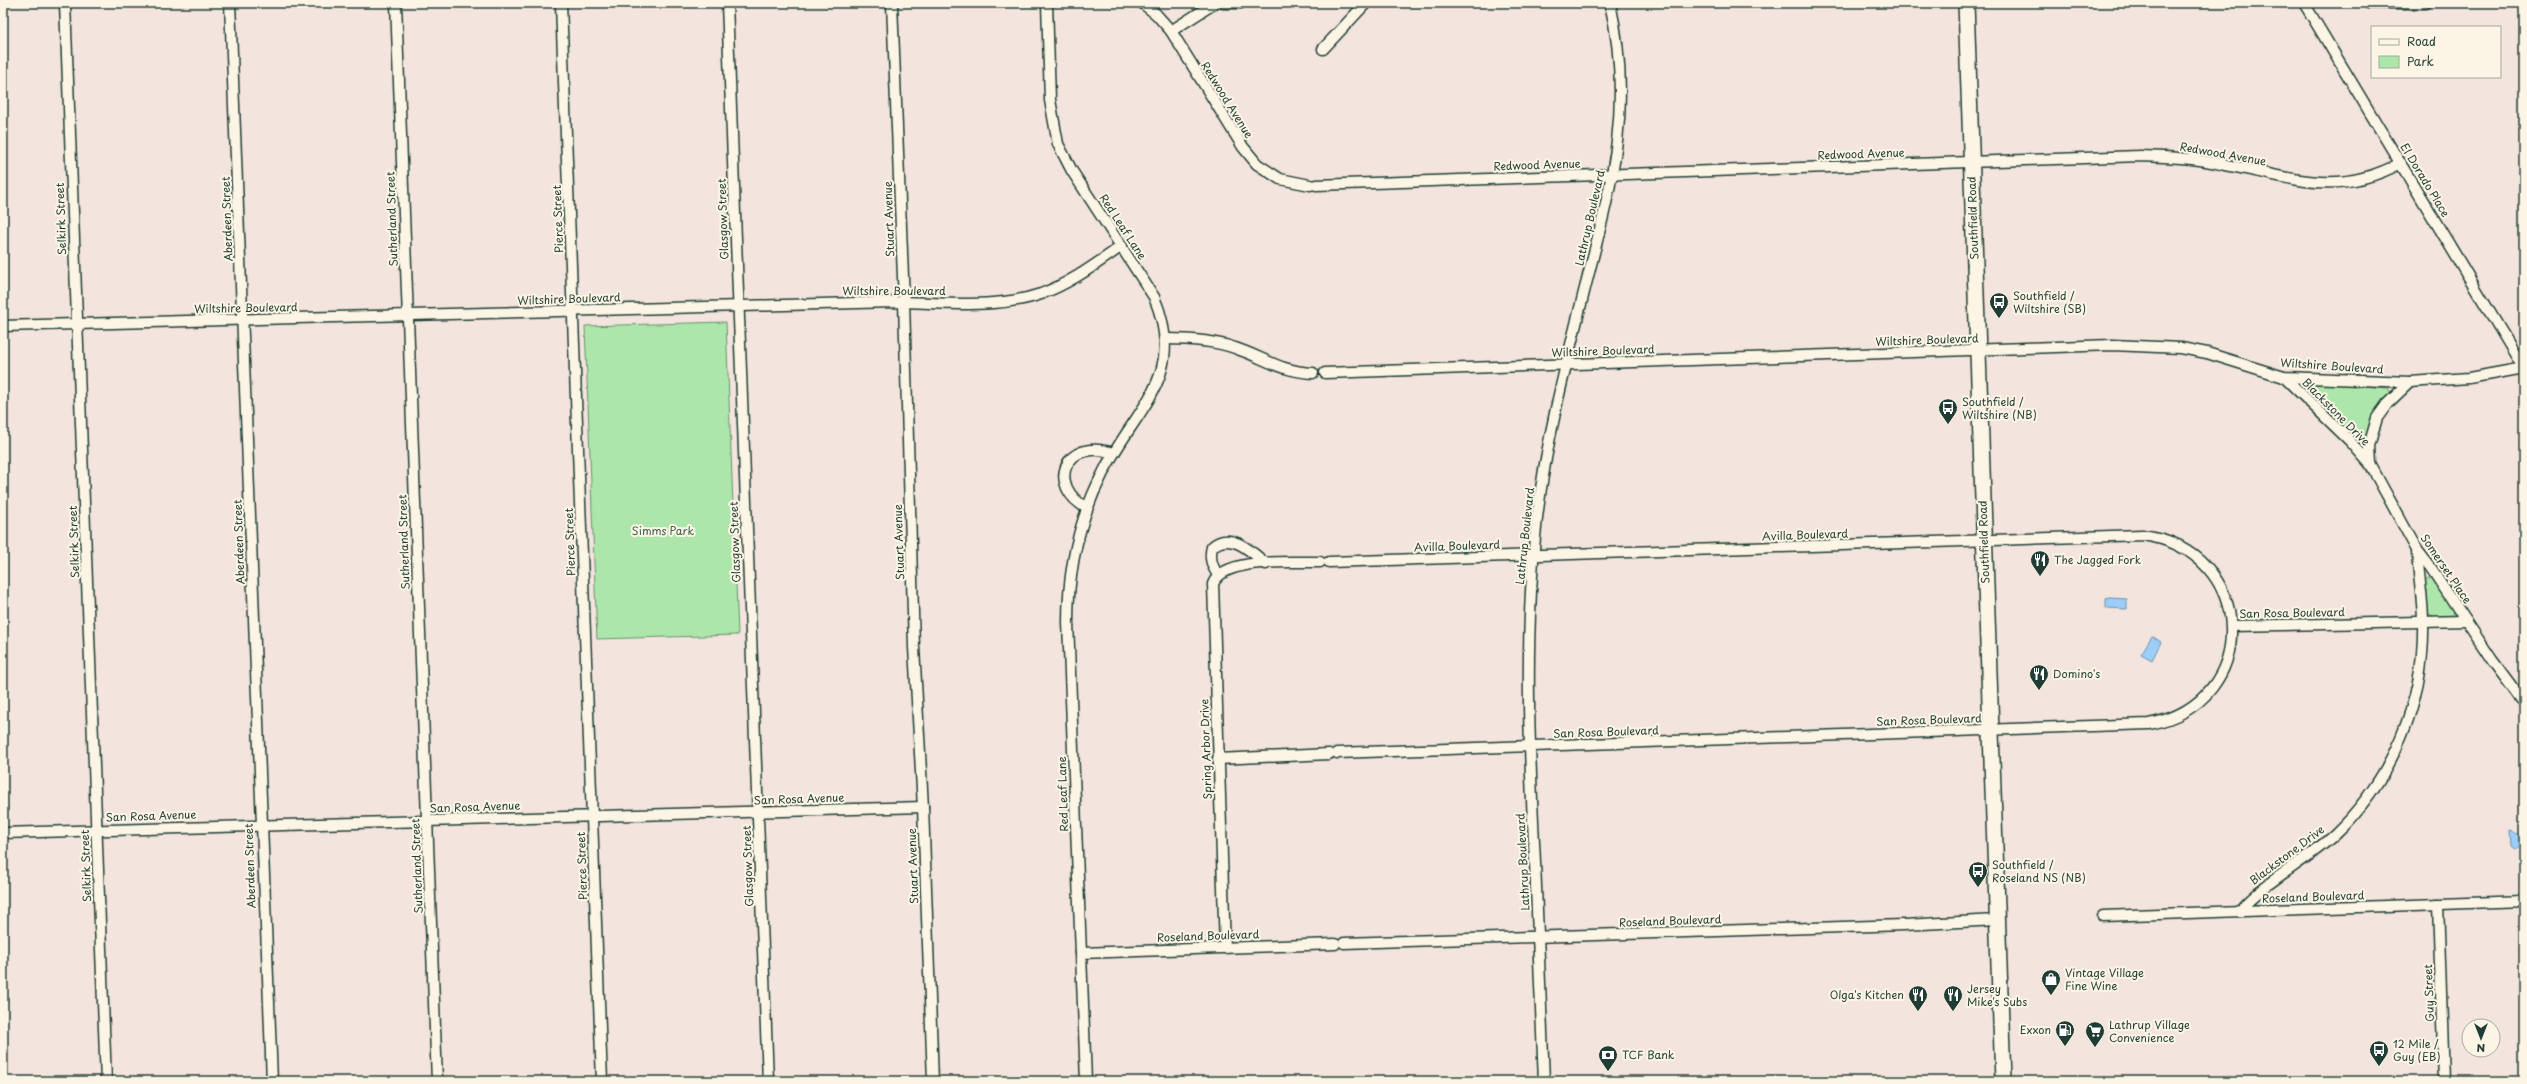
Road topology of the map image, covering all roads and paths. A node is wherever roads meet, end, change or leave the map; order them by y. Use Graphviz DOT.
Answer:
graph roads {
  1 [pos="65,3"];
  2 [pos="230,3"];
  3 [pos="396,3"];
  4 [pos="561,3"];
  5 [pos="727,3"];
  6 [pos="892,3"];
  7 [pos="1048,3"];
  8 [pos="1142,3"];
  9 [pos="1215,3"];
  10 [pos="1223,3"];
  11 [pos="1241,3"];
  12 [pos="1366,3"];
  13 [pos="1610,3"];
  14 [pos="1966,3"];
  15 [pos="2304,3"];
  16 [pos="2368,3"];
  17 [pos="2425,3"];
  18 [pos="1171,32"];
  19 [pos="1323,49"];
  20 [pos="1971,162"];
  21 [pos="2401,163"];
  22 [pos="1613,175"];
  23 [pos="1122,246"];
  24 [pos="904,302"];
  25 [pos="738,306"];
  26 [pos="573,311"];
  27 [pos="408,316"];
  28 [pos="243,320"];
  29 [pos="77,324"];
  30 [pos="3,326"];
  31 [pos="1165,339"];
  32 [pos="1978,350"];
  33 [pos="1567,365"];
  34 [pos="2524,369"];
  35 [pos="1313,373"];
  36 [pos="1325,373"];
  37 [pos="2284,378"];
  38 [pos="2410,382"];
  39 [pos="1113,453"];
  40 [pos="2370,464"];
  41 [pos="1087,508"];
  42 [pos="1984,540"];
  43 [pos="2417,550"];
  44 [pos="1534,556"];
  45 [pos="1266,564"];
  46 [pos="1218,575"];
  47 [pos="2466,621"];
  48 [pos="2423,622"];
  49 [pos="2233,626"];
  50 [pos="2524,703"];
  51 [pos="1991,730"];
  52 [pos="1530,747"];
  53 [pos="1218,759"];
  54 [pos="923,807"];
  55 [pos="758,812"];
  56 [pos="592,815"];
  57 [pos="427,820"];
  58 [pos="260,825"];
  59 [pos="97,830"];
  60 [pos="3,833"];
  61 [pos="2524,901"];
  62 [pos="2438,904"];
  63 [pos="2240,911"];
  64 [pos="2102,916"];
  65 [pos="1997,920"];
  66 [pos="1538,938"];
  67 [pos="1225,948"];
  68 [pos="1081,953"];
  69 [pos="106,1081"];
  70 [pos="272,1081"];
  71 [pos="436,1081"];
  72 [pos="602,1081"];
  73 [pos="768,1081"];
  74 [pos="933,1081"];
  75 [pos="1086,1081"];
  76 [pos="1544,1081"];
  77 [pos="2003,1081"];
  78 [pos="2444,1081"];
  1 -- 29 [label="street, Selkirk Street"];
  2 -- 28 [label="street, Aberdeen Street"];
  3 -- 27 [label="street, Sutherland Street"];
  4 -- 26 [label="street, Pierce Street"];
  5 -- 25 [label="street, Glasgow Street"];
  6 -- 24 [label="street, Stuart Avenue"];
  7 -- 23 [label="street, Red Leaf Lane"];
  8 -- 18 [label="street, Redwood Avenue"];
  9 -- 18 [label="street"];
  10 -- 11 [label="street"];
  12 -- 19 [label="street"];
  13 -- 22 [label="street, Lathrup Boulevard"];
  14 -- 20 [label="main road, Southfield Road"];
  15 -- 21 [label="street, El Dorado Place"];
  16 -- 17 [label="street"];
  18 -- 22 [label="street, Redwood Avenue"];
  20 -- 21 [label="street, Redwood Avenue"];
  20 -- 22 [label="street, Redwood Avenue"];
  20 -- 32 [label="main road, Southfield Road"];
  21 -- 34 [label="street, El Dorado Place"];
  22 -- 33 [label="street, Lathrup Boulevard"];
  23 -- 24 [label="street, Wiltshire Boulevard"];
  23 -- 31 [label="street, Red Leaf Lane"];
  24 -- 25 [label="street, Wiltshire Boulevard"];
  24 -- 54 [label="street, Stuart Avenue"];
  25 -- 26 [label="street, Wiltshire Boulevard"];
  25 -- 55 [label="street, Glasgow Street"];
  26 -- 27 [label="street, Wiltshire Boulevard"];
  26 -- 56 [label="street, Pierce Street"];
  27 -- 28 [label="street, Wiltshire Boulevard"];
  27 -- 57 [label="street, Sutherland Street"];
  28 -- 29 [label="street, Wiltshire Boulevard"];
  28 -- 58 [label="street, Aberdeen Street"];
  29 -- 30 [label="street, Wiltshire Boulevard"];
  29 -- 59 [label="street, Selkirk Street"];
  31 -- 35 [label="street"];
  31 -- 39 [label="street, Red Leaf Lane"];
  32 -- 33 [label="street, Wiltshire Boulevard"];
  32 -- 37 [label="street, Wiltshire Boulevard"];
  32 -- 42 [label="main road, Southfield Road"];
  33 -- 36 [label="street, Wiltshire Boulevard"];
  33 -- 44 [label="street, Lathrup Boulevard"];
  34 -- 38 [label="street, Wiltshire Boulevard"];
  37 -- 38 [label="street, Wiltshire Boulevard"];
  37 -- 40 [label="street, Blackstone Drive"];
  38 -- 40 [label="street, Somerset Place"];
  39 -- 41 [label="street, Red Leaf Lane"];
  39 -- 41 [label="street"];
  40 -- 43 [label="street, Somerset Place"];
  41 -- 68 [label="street, Red Leaf Lane"];
  42 -- 44 [label="street, Avilla Boulevard"];
  42 -- 49 [label="street, Avilla Boulevard"];
  42 -- 51 [label="main road, Southfield Road"];
  43 -- 47 [label="street, Somerset Place"];
  43 -- 48 [label="street, Blackstone Drive"];
  44 -- 45 [label="street, Avilla Boulevard"];
  44 -- 52 [label="street, Lathrup Boulevard"];
  45 -- 46 [label="street, Avilla Boulevard"];
  45 -- 46 [label="street"];
  46 -- 53 [label="street, Spring Arbor Drive"];
  47 -- 48 [label="street, San Rosa Boulevard"];
  47 -- 50 [label="street, Somerset Place"];
  48 -- 49 [label="street, San Rosa Boulevard"];
  48 -- 63 [label="street, Blackstone Drive"];
  49 -- 51 [label="street, San Rosa Boulevard"];
  51 -- 52 [label="street, San Rosa Boulevard"];
  51 -- 65 [label="main road, Southfield Road"];
  52 -- 53 [label="street, San Rosa Boulevard"];
  52 -- 66 [label="street, Lathrup Boulevard"];
  53 -- 67 [label="street, Spring Arbor Drive"];
  54 -- 55 [label="street, San Rosa Avenue"];
  54 -- 74 [label="street, Stuart Avenue"];
  55 -- 56 [label="street, San Rosa Avenue"];
  55 -- 73 [label="street, Glasgow Street"];
  56 -- 57 [label="street, San Rosa Avenue"];
  56 -- 72 [label="street, Pierce Street"];
  57 -- 58 [label="street, San Rosa Avenue"];
  57 -- 71 [label="street, Sutherland Street"];
  58 -- 59 [label="street, San Rosa Avenue"];
  58 -- 70 [label="street, Aberdeen Street"];
  59 -- 60 [label="street, San Rosa Avenue"];
  59 -- 69 [label="street, Selkirk Street"];
  61 -- 62 [label="street, Roseland Boulevard"];
  62 -- 63 [label="street, Roseland Boulevard"];
  62 -- 78 [label="street, Guy Street"];
  63 -- 64 [label="street, Roseland Boulevard"];
  65 -- 66 [label="street, Roseland Boulevard"];
  65 -- 77 [label="main road, Southfield Road"];
  66 -- 67 [label="street, Roseland Boulevard"];
  66 -- 76 [label="street, Lathrup Boulevard"];
  67 -- 68 [label="street, Roseland Boulevard"];
  68 -- 75 [label="street, Red Leaf Lane"];
}
